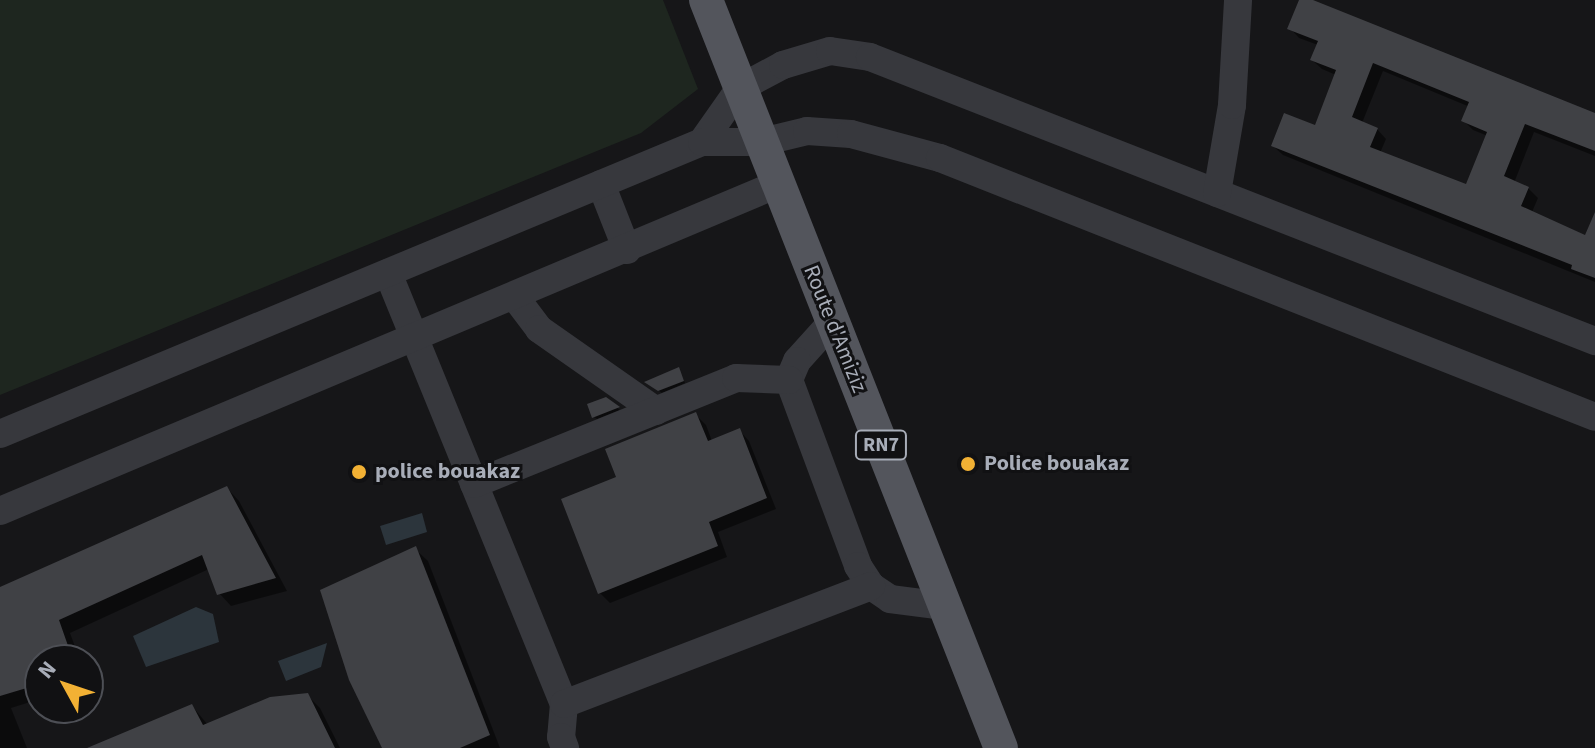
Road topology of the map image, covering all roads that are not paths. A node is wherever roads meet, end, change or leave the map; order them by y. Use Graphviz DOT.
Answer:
graph roads {
  1 [pos="706,0"];
  2 [pos="1238,0"];
  3 [pos="740,88"];
  4 [pos="702,142"];
  5 [pos="762,142"];
  6 [pos="601,184"];
  7 [pos="778,184"];
  8 [pos="1217,193"];
  9 [pos="627,250"];
  10 [pos="388,273"];
  11 [pos="515,297"];
  12 [pos="832,322"];
  13 [pos="415,339"];
  14 [pos="1595,341"];
  15 [pos="789,380"];
  16 [pos="656,411"];
  17 [pos="1595,417"];
  18 [pos="0,434"];
  19 [pos="474,484"];
  20 [pos="0,511"];
  21 [pos="871,586"];
  22 [pos="945,606"];
  23 [pos="564,704"];
  24 [pos="558,744"];
  25 [pos="1001,748"];
  1 -- 3 [label="main road, Route d'Amiziz / RN7"];
  2 -- 8 [label="street"];
  3 -- 4 [label="street"];
  3 -- 5 [label="main road, Route d'Amiziz / RN7"];
  3 -- 8 [label="street"];
  4 -- 5 [label="street"];
  4 -- 6 [label="street"];
  5 -- 7 [label="main road, Route d'Amiziz / RN7"];
  5 -- 17 [label="street"];
  6 -- 9 [label="street"];
  6 -- 10 [label="street"];
  7 -- 9 [label="street"];
  7 -- 12 [label="main road, Route d'Amiziz / RN7"];
  8 -- 14 [label="street"];
  9 -- 11 [label="street"];
  10 -- 13 [label="street"];
  10 -- 18 [label="street"];
  11 -- 13 [label="street"];
  11 -- 16 [label="street"];
  12 -- 15 [label="street"];
  12 -- 22 [label="main road, Route d'Amiziz / RN7"];
  13 -- 19 [label="street"];
  13 -- 20 [label="street"];
  15 -- 16 [label="street"];
  15 -- 21 [label="street"];
  16 -- 19 [label="street"];
  19 -- 23 [label="street"];
  21 -- 22 [label="street"];
  21 -- 23 [label="street"];
  22 -- 25 [label="main road, Route d'Amiziz / RN7"];
  23 -- 24 [label="street"];
}
